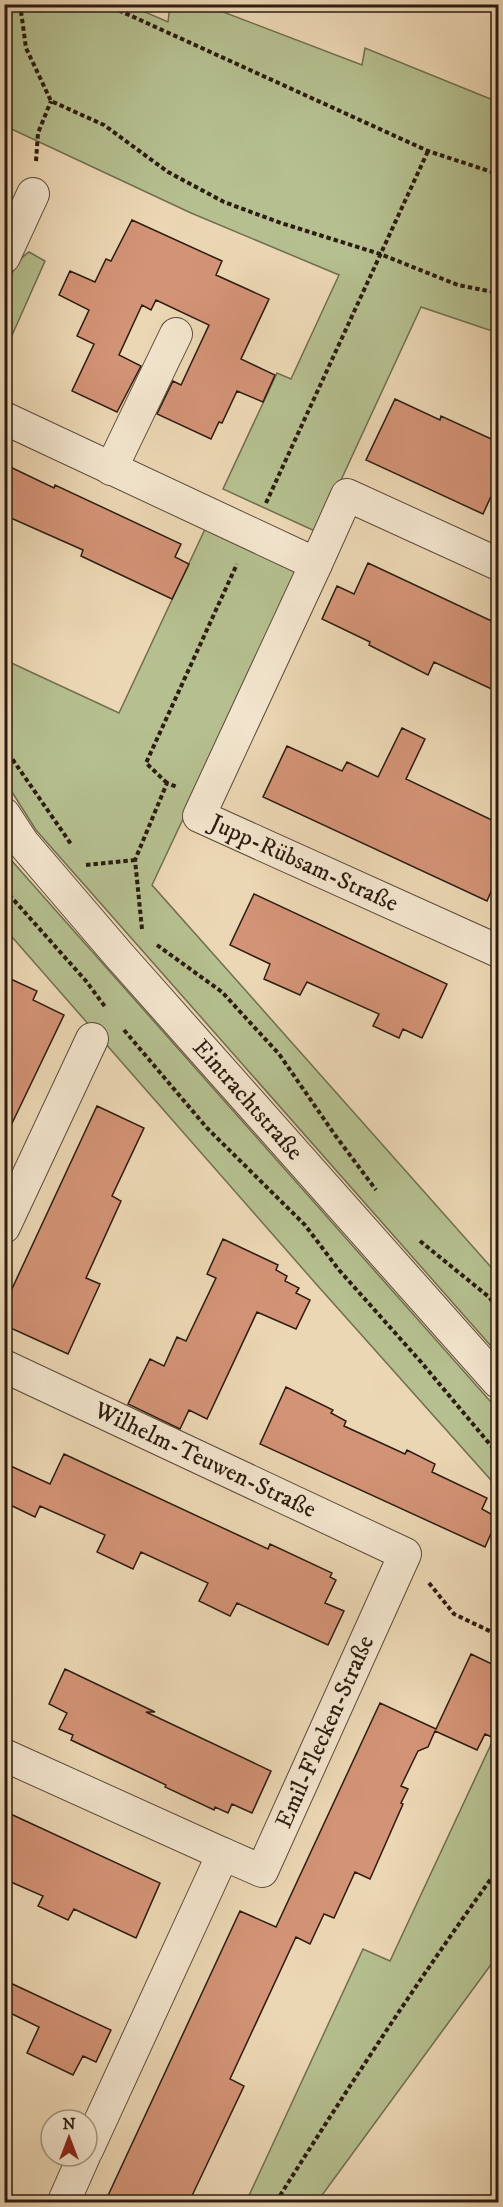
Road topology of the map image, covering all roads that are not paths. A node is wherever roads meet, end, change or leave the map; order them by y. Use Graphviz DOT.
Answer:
graph roads {
  1 [pos="33,194"];
  2 [pos="4,257"];
  3 [pos="176,334"];
  4 [pos="4,418"];
  5 [pos="111,469"];
  6 [pos="316,564"];
  7 [pos="498,564"];
  8 [pos="4,814"];
  9 [pos="498,951"];
  10 [pos="92,1039"];
  11 [pos="4,1227"];
  12 [pos="4,1366"];
  13 [pos="498,1382"];
  14 [pos="405,1554"];
  15 [pos="4,1755"];
  16 [pos="223,1854"];
  17 [pos="99,2124"];
  18 [pos="79,2168"];
  19 [pos="65,2199"];
  1 -- 2 [label="street"];
  3 -- 5 [label="street"];
  4 -- 5 [label="street"];
  5 -- 6 [label="street"];
  6 -- 7 [label="street, Jupp-Rübsam-Straße"];
  6 -- 9 [label="street, Jupp-Rübsam-Straße"];
  8 -- 13 [label="street, Eintrachtstraße"];
  10 -- 11 [label="street"];
  12 -- 14 [label="street, Wilhelm-Teuwen-Straße"];
  14 -- 16 [label="street, Emil-Flecken-Straße"];
  15 -- 16 [label="street, Emil-Flecken-Straße"];
  16 -- 17 [label="street"];
  18 -- 19 [label="street"];
}
